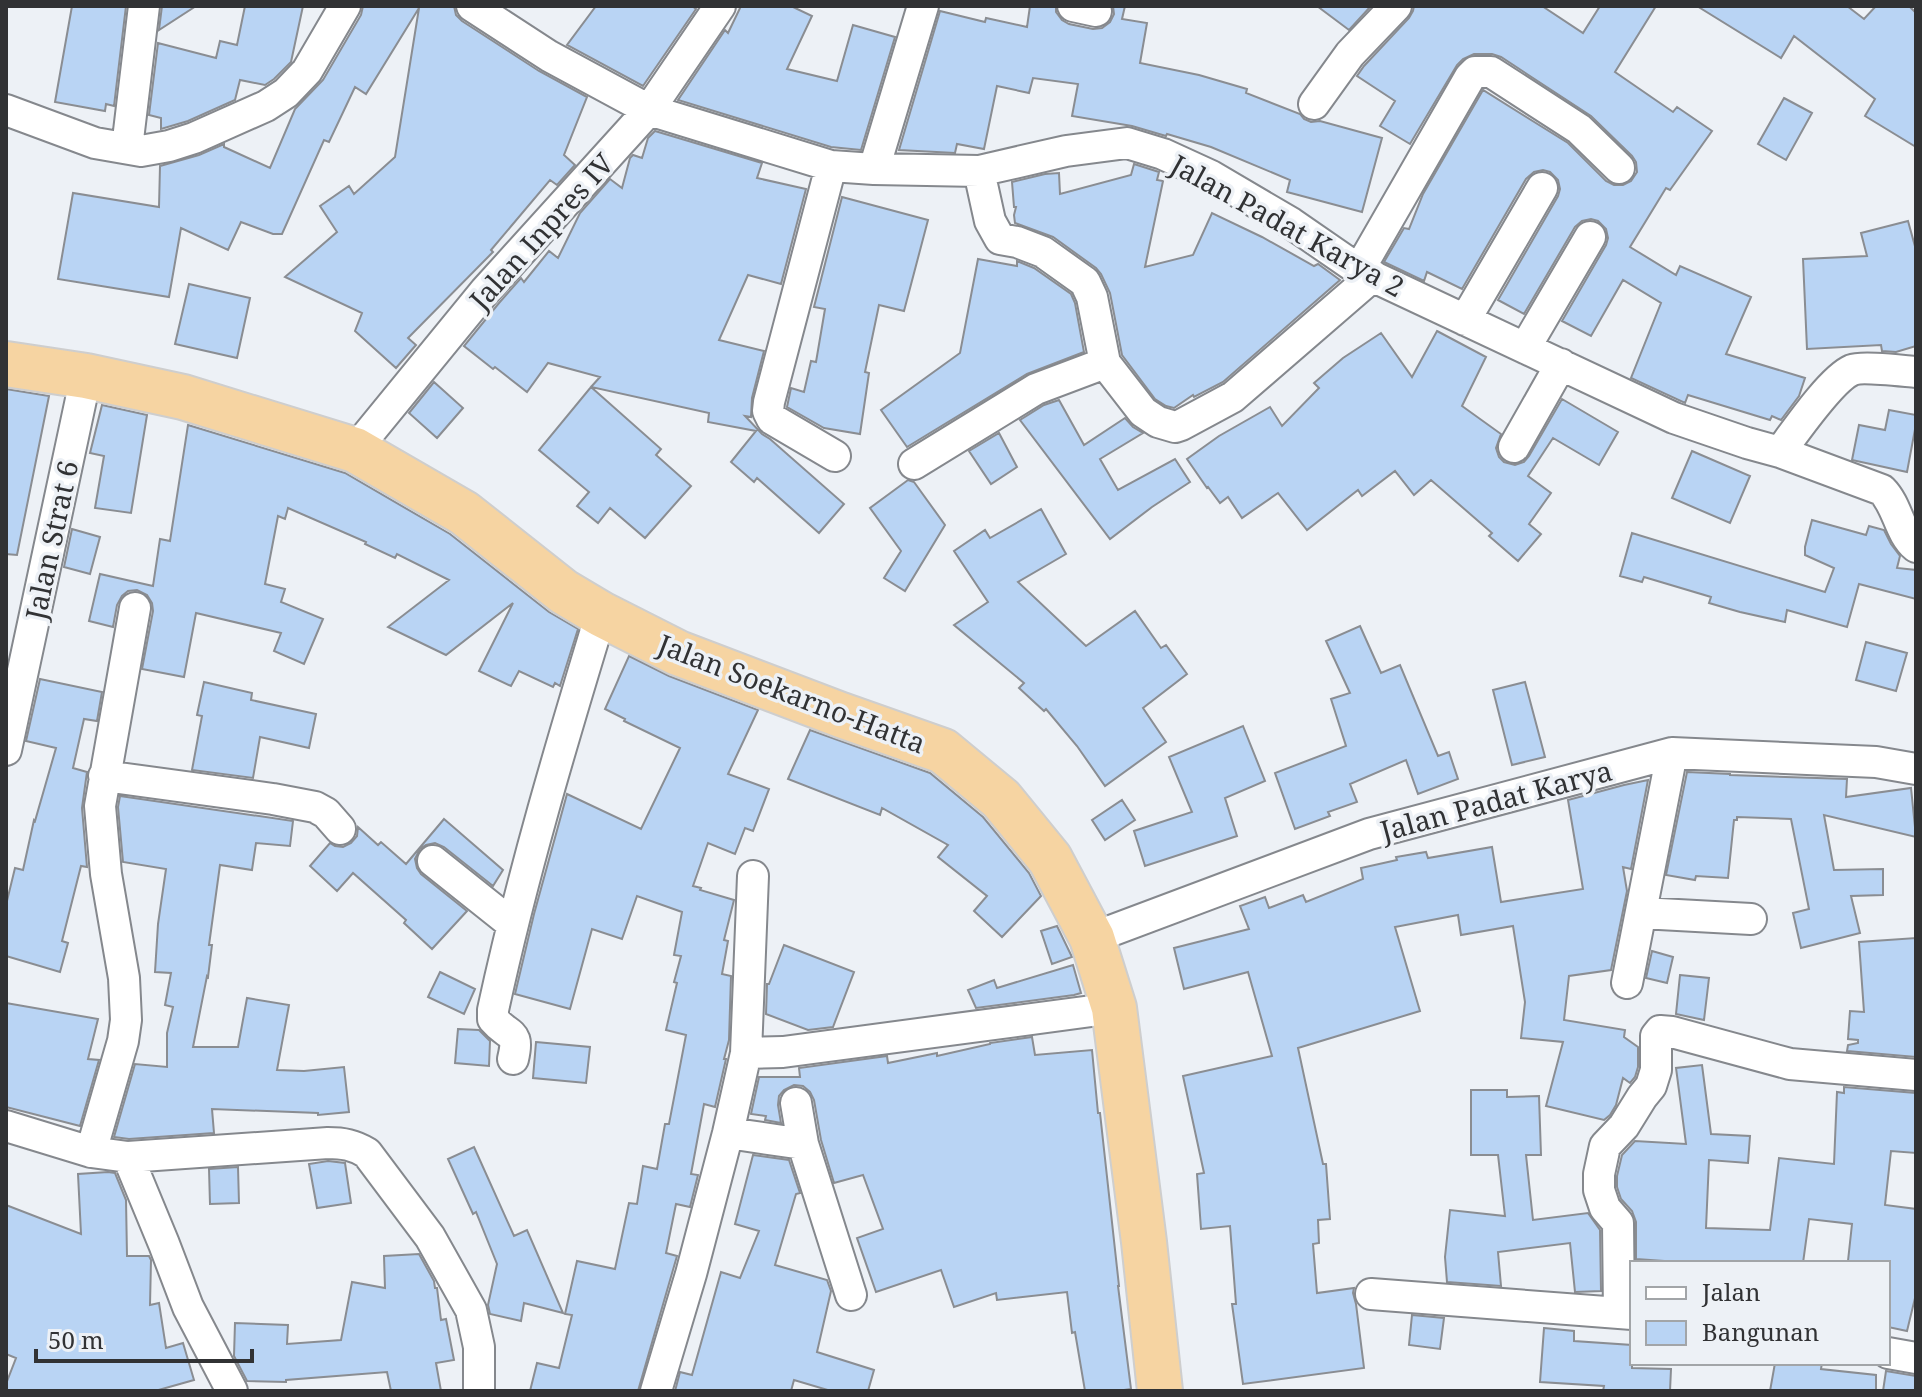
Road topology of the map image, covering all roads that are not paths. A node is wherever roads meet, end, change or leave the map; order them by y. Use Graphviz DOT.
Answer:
graph roads {
  1 [pos="144,6"];
  2 [pos="345,6"];
  3 [pos="472,6"];
  4 [pos="720,6"];
  5 [pos="923,6"];
  6 [pos="1396,6"];
  7 [pos="1314,104"];
  8 [pos="6,110"];
  9 [pos="649,110"];
  10 [pos="127,148"];
  11 [pos="831,166"];
  12 [pos="1619,168"];
  13 [pos="874,169"];
  14 [pos="979,171"];
  15 [pos="1542,188"];
  16 [pos="1590,237"];
  17 [pos="1366,273"];
  18 [pos="1465,320"];
  19 [pos="1525,348"];
  20 [pos="1105,363"];
  21 [pos="6,364"];
  22 [pos="1561,364"];
  23 [pos="1916,372"];
  24 [pos="86,376"];
  25 [pos="1514,447"];
  26 [pos="355,450"];
  27 [pos="1780,452"];
  28 [pos="835,456"];
  29 [pos="914,464"];
  30 [pos="1916,547"];
  31 [pos="135,608"];
  32 [pos="601,614"];
  33 [pos="6,750"];
  34 [pos="1672,753"];
  35 [pos="1916,769"];
  36 [pos="104,776"];
  37 [pos="340,829"];
  38 [pos="433,861"];
  39 [pos="753,876"];
  40 [pos="1641,913"];
  41 [pos="1751,919"];
  42 [pos="512,924"];
  43 [pos="1092,938"];
  44 [pos="1627,983"];
  45 [pos="1114,1008"];
  46 [pos="746,1053"];
  47 [pos="513,1059"];
  48 [pos="1916,1075"];
  49 [pos="796,1103"];
  50 [pos="6,1126"];
  51 [pos="728,1133"];
  52 [pos="803,1144"];
  53 [pos="91,1152"];
  54 [pos="128,1157"];
  55 [pos="1371,1294"];
  56 [pos="851,1295"];
  57 [pos="1625,1313"];
  58 [pos="1890,1353"];
  59 [pos="1916,1358"];
  60 [pos="232,1391"];
  61 [pos="479,1391"];
  62 [pos="656,1391"];
  63 [pos="1160,1391"];
  1 -- 10 [label="street"];
  2 -- 10 [label="street"];
  3 -- 9 [label="street, Jalan Padat Karya 2"];
  4 -- 9 [label="street, Jalan Inpres IV"];
  5 -- 13 [label="street"];
  6 -- 7 [label="street"];
  8 -- 10 [label="street"];
  9 -- 11 [label="street, Jalan Padat Karya 2"];
  9 -- 26 [label="street, Jalan Inpres IV"];
  11 -- 13 [label="street, Jalan Padat Karya 2"];
  11 -- 28 [label="street"];
  12 -- 17 [label="street"];
  13 -- 14 [label="street, Jalan Padat Karya 2"];
  14 -- 17 [label="street, Jalan Padat Karya 2"];
  14 -- 20 [label="street"];
  15 -- 18 [label="street"];
  16 -- 19 [label="street"];
  17 -- 18 [label="street, Jalan Padat Karya 2"];
  17 -- 20 [label="street"];
  18 -- 19 [label="street, Jalan Padat Karya 2"];
  19 -- 22 [label="street, Jalan Padat Karya 2"];
  20 -- 29 [label="street"];
  21 -- 24 [label="highway, Jalan Soekarno-Hatta"];
  22 -- 25 [label="street"];
  22 -- 27 [label="street, Jalan Padat Karya 2"];
  23 -- 27 [label="street"];
  24 -- 26 [label="highway, Jalan Soekarno-Hatta"];
  24 -- 33 [label="street, Jalan Strat 6"];
  26 -- 32 [label="highway, Jalan Soekarno-Hatta"];
  27 -- 30 [label="street, Jalan Padat Karya 2"];
  31 -- 36 [label="street"];
  32 -- 42 [label="street"];
  32 -- 43 [label="highway, Jalan Soekarno-Hatta"];
  34 -- 35 [label="street, Jalan Padat Karya"];
  34 -- 40 [label="street"];
  34 -- 43 [label="street, Jalan Padat Karya"];
  36 -- 37 [label="street"];
  36 -- 53 [label="street"];
  38 -- 42 [label="street"];
  39 -- 46 [label="street"];
  40 -- 41 [label="street"];
  40 -- 44 [label="street"];
  42 -- 47 [label="street"];
  43 -- 45 [label="highway, Jalan Soekarno-Hatta"];
  45 -- 46 [label="street"];
  45 -- 63 [label="highway, Jalan Soekarno-Hatta"];
  46 -- 51 [label="street"];
  48 -- 57 [label="street"];
  49 -- 52 [label="street"];
  50 -- 53 [label="street"];
  51 -- 52 [label="street"];
  51 -- 62 [label="street"];
  52 -- 56 [label="street"];
  53 -- 54 [label="street"];
  54 -- 60 [label="street"];
  54 -- 61 [label="street"];
  55 -- 57 [label="street"];
  58 -- 59 [label="street"];
}
